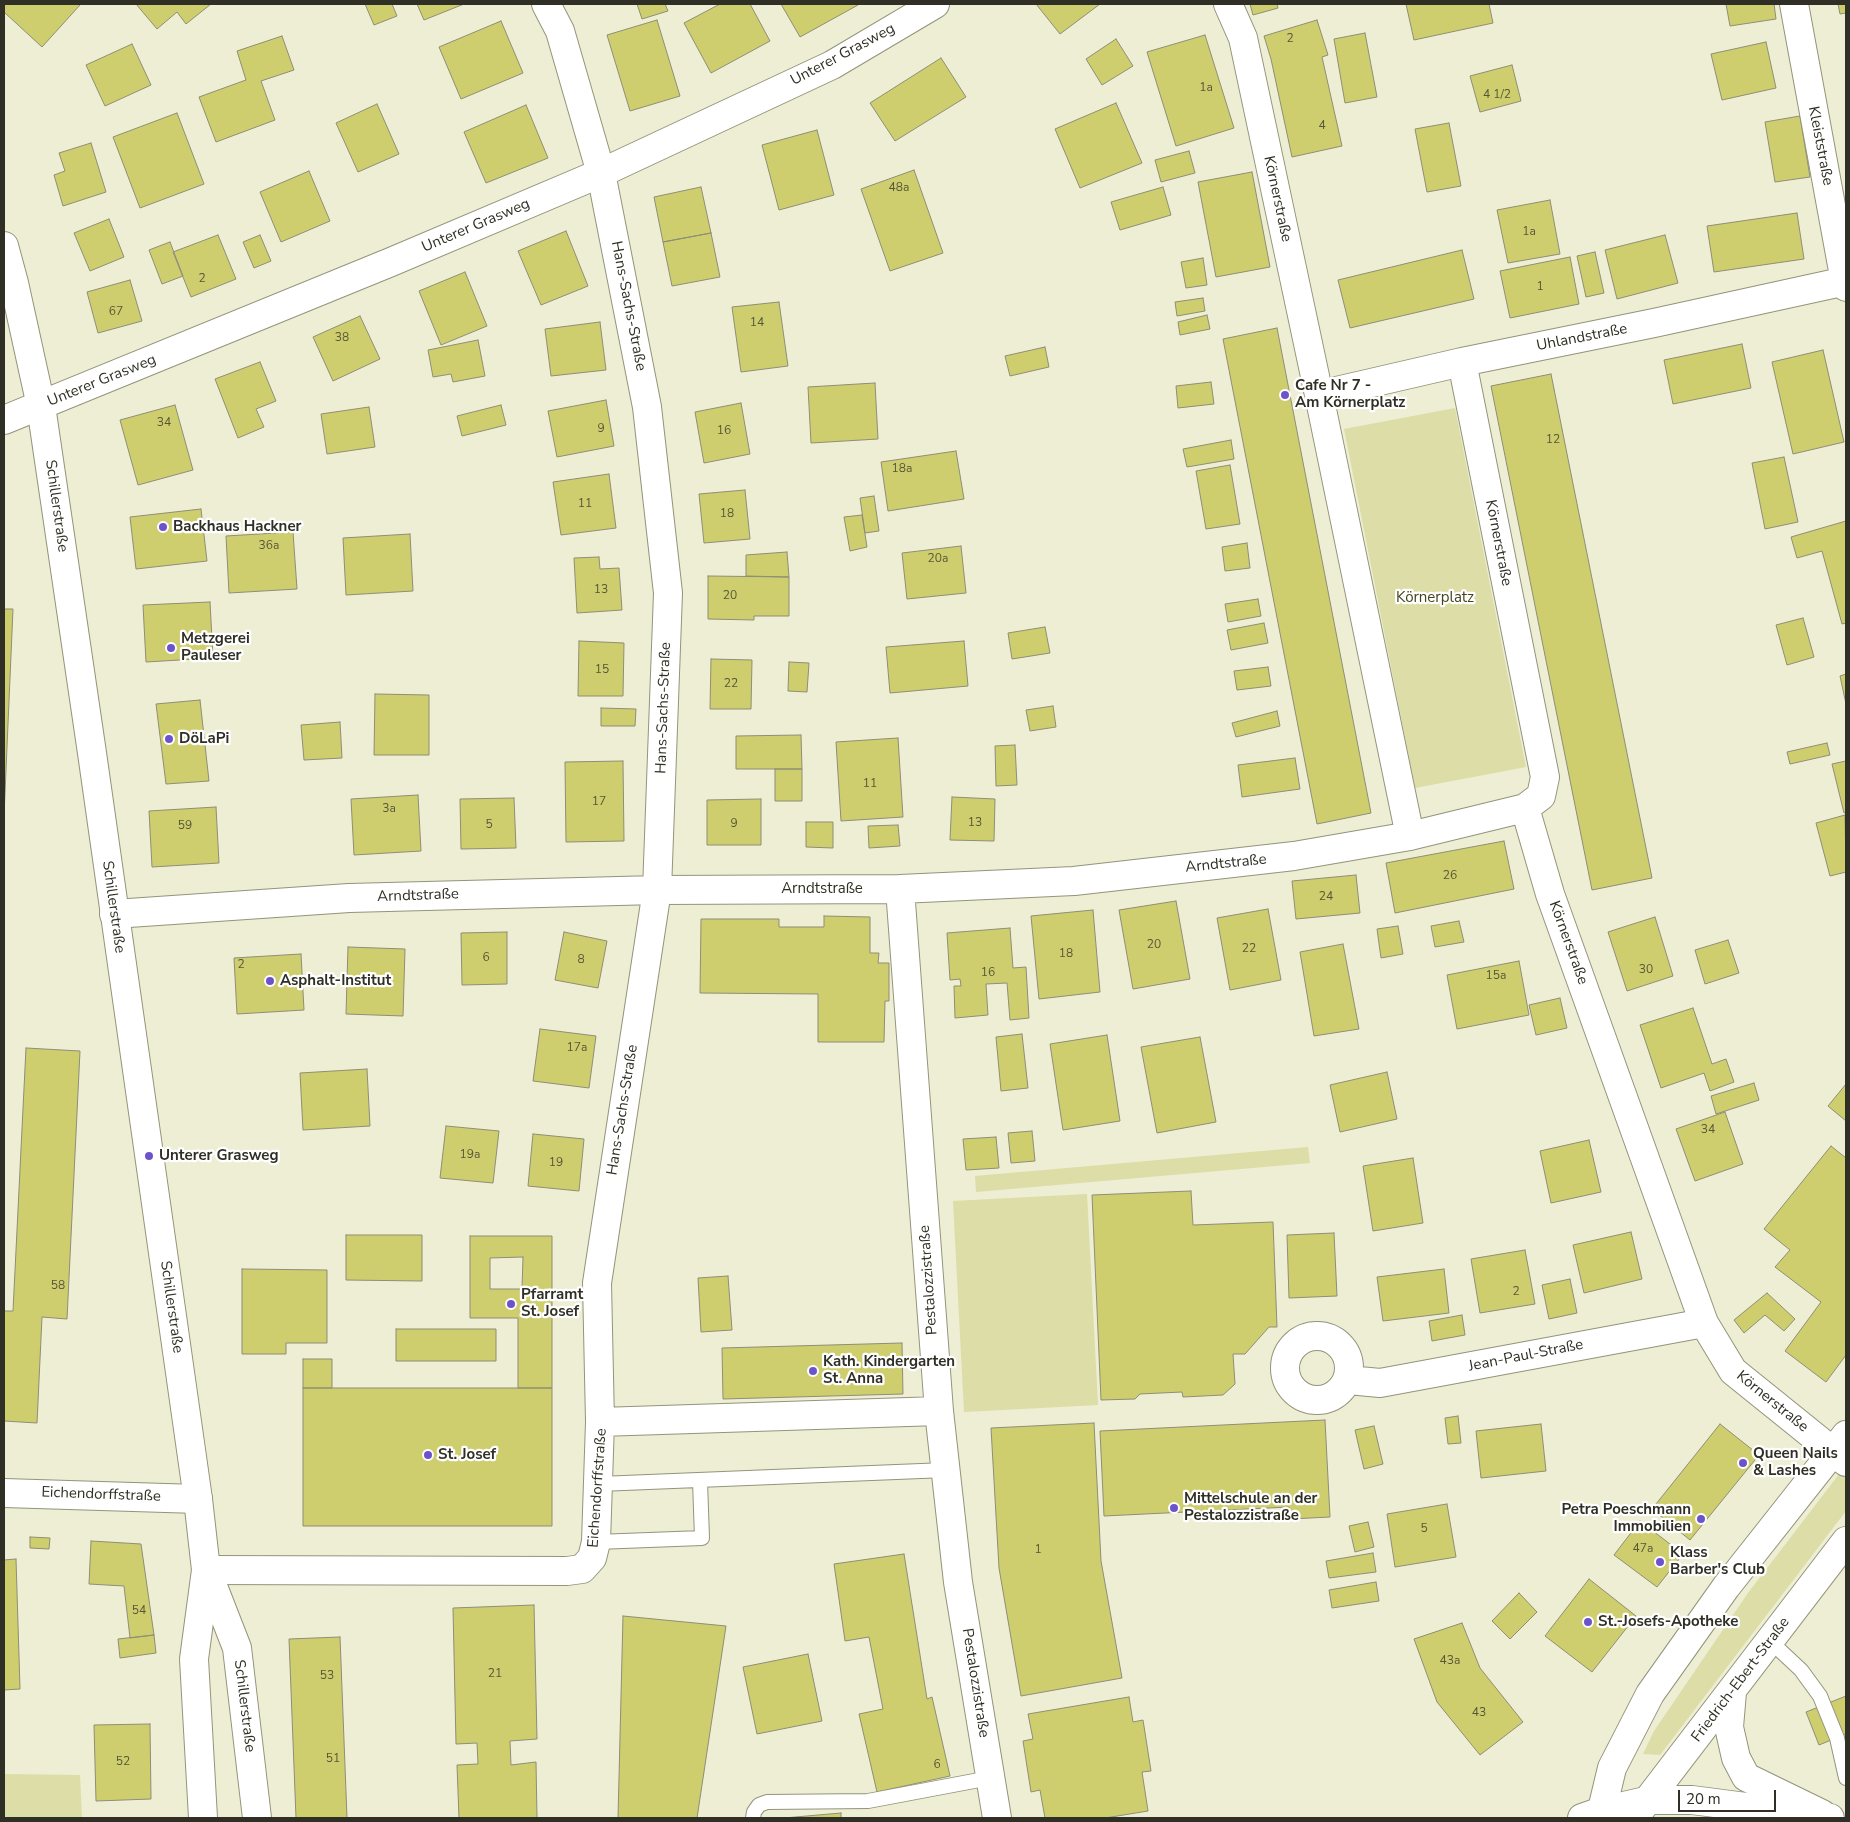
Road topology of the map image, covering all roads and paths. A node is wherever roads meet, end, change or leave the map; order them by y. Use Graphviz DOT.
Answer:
graph roads {
  1 [pos="546,4"];
  2 [pos="935,4"];
  3 [pos="1228,4"];
  4 [pos="1794,4"];
  5 [pos="601,173"];
  6 [pos="4,246"];
  7 [pos="1846,283"];
  8 [pos="1462,362"];
  9 [pos="1319,395"];
  10 [pos="41,406"];
  11 [pos="4,420"];
  12 [pos="1525,808"];
  13 [pos="1410,836"];
  14 [pos="900,889"];
  15 [pos="657,890"];
  16 [pos="114,914"];
  17 [pos="1704,1323"];
  18 [pos="1348,1380"];
  19 [pos="939,1411"];
  20 [pos="600,1422"];
  21 [pos="1842,1450"];
  22 [pos="946,1470"];
  23 [pos="700,1481"];
  24 [pos="599,1484"];
  25 [pos="4,1493"];
  26 [pos="198,1499"];
  27 [pos="1846,1541"];
  28 [pos="596,1542"];
  29 [pos="206,1570"];
  30 [pos="1770,1641"];
  31 [pos="1732,1692"];
  32 [pos="990,1778"];
  33 [pos="1846,1778"];
  34 [pos="1642,1809"];
  35 [pos="1595,1816"];
  36 [pos="203,1818"];
  37 [pos="257,1818"];
  38 [pos="753,1818"];
  39 [pos="997,1818"];
  40 [pos="1830,1818"];
  1 -- 5 [label="street, Hans-Sachs-Straße"];
  2 -- 5 [label="street, Unterer Grasweg"];
  3 -- 9 [label="street, Körnerstraße"];
  4 -- 7 [label="street, Kleiststraße"];
  5 -- 10 [label="street, Unterer Grasweg"];
  5 -- 15 [label="street, Hans-Sachs-Straße"];
  6 -- 10 [label="street, Schillerstraße"];
  7 -- 8 [label="street, Uhlandstraße"];
  8 -- 9 [label="street, Uhlandstraße"];
  8 -- 12 [label="street, Körnerstraße"];
  9 -- 13 [label="street, Körnerstraße"];
  10 -- 11 [label="street, Unterer Grasweg"];
  10 -- 16 [label="street, Schillerstraße"];
  12 -- 13 [label="street, Arndtstraße"];
  12 -- 17 [label="street, Körnerstraße"];
  13 -- 14 [label="street, Arndtstraße"];
  14 -- 15 [label="street, Arndtstraße"];
  14 -- 19 [label="street, Pestalozzistraße"];
  15 -- 16 [label="street, Arndtstraße"];
  15 -- 20 [label="street, Hans-Sachs-Straße"];
  16 -- 26 [label="street, Schillerstraße"];
  17 -- 18 [label="street, Jean-Paul-Straße"];
  17 -- 21 [label="street, Körnerstraße"];
  19 -- 20 [label="street, Eichendorffstraße"];
  19 -- 22 [label="street, Pestalozzistraße"];
  20 -- 24 [label="street, Eichendorffstraße"];
  21 -- 35 [label="street"];
  22 -- 23 [label="lane"];
  22 -- 32 [label="street, Pestalozzistraße"];
  23 -- 24 [label="lane"];
  23 -- 28 [label="lane"];
  24 -- 28 [label="street, Eichendorffstraße"];
  25 -- 26 [label="street, Eichendorffstraße"];
  26 -- 29 [label="street, Schillerstraße"];
  27 -- 30 [label="street, Friedrich-Ebert-Straße"];
  28 -- 29 [label="street, Eichendorffstraße"];
  29 -- 36 [label="street, Schillerstraße"];
  29 -- 37 [label="street, Schillerstraße"];
  30 -- 31 [label="street, Friedrich-Ebert-Straße"];
  30 -- 33 [label="lane"];
  31 -- 34 [label="street, Friedrich-Ebert-Straße"];
  31 -- 40 [label="street"];
  32 -- 38 [label="lane"];
  32 -- 39 [label="street, Pestalozzistraße"];
  34 -- 35 [label="street"];
  34 -- 40 [label="street"];
}
